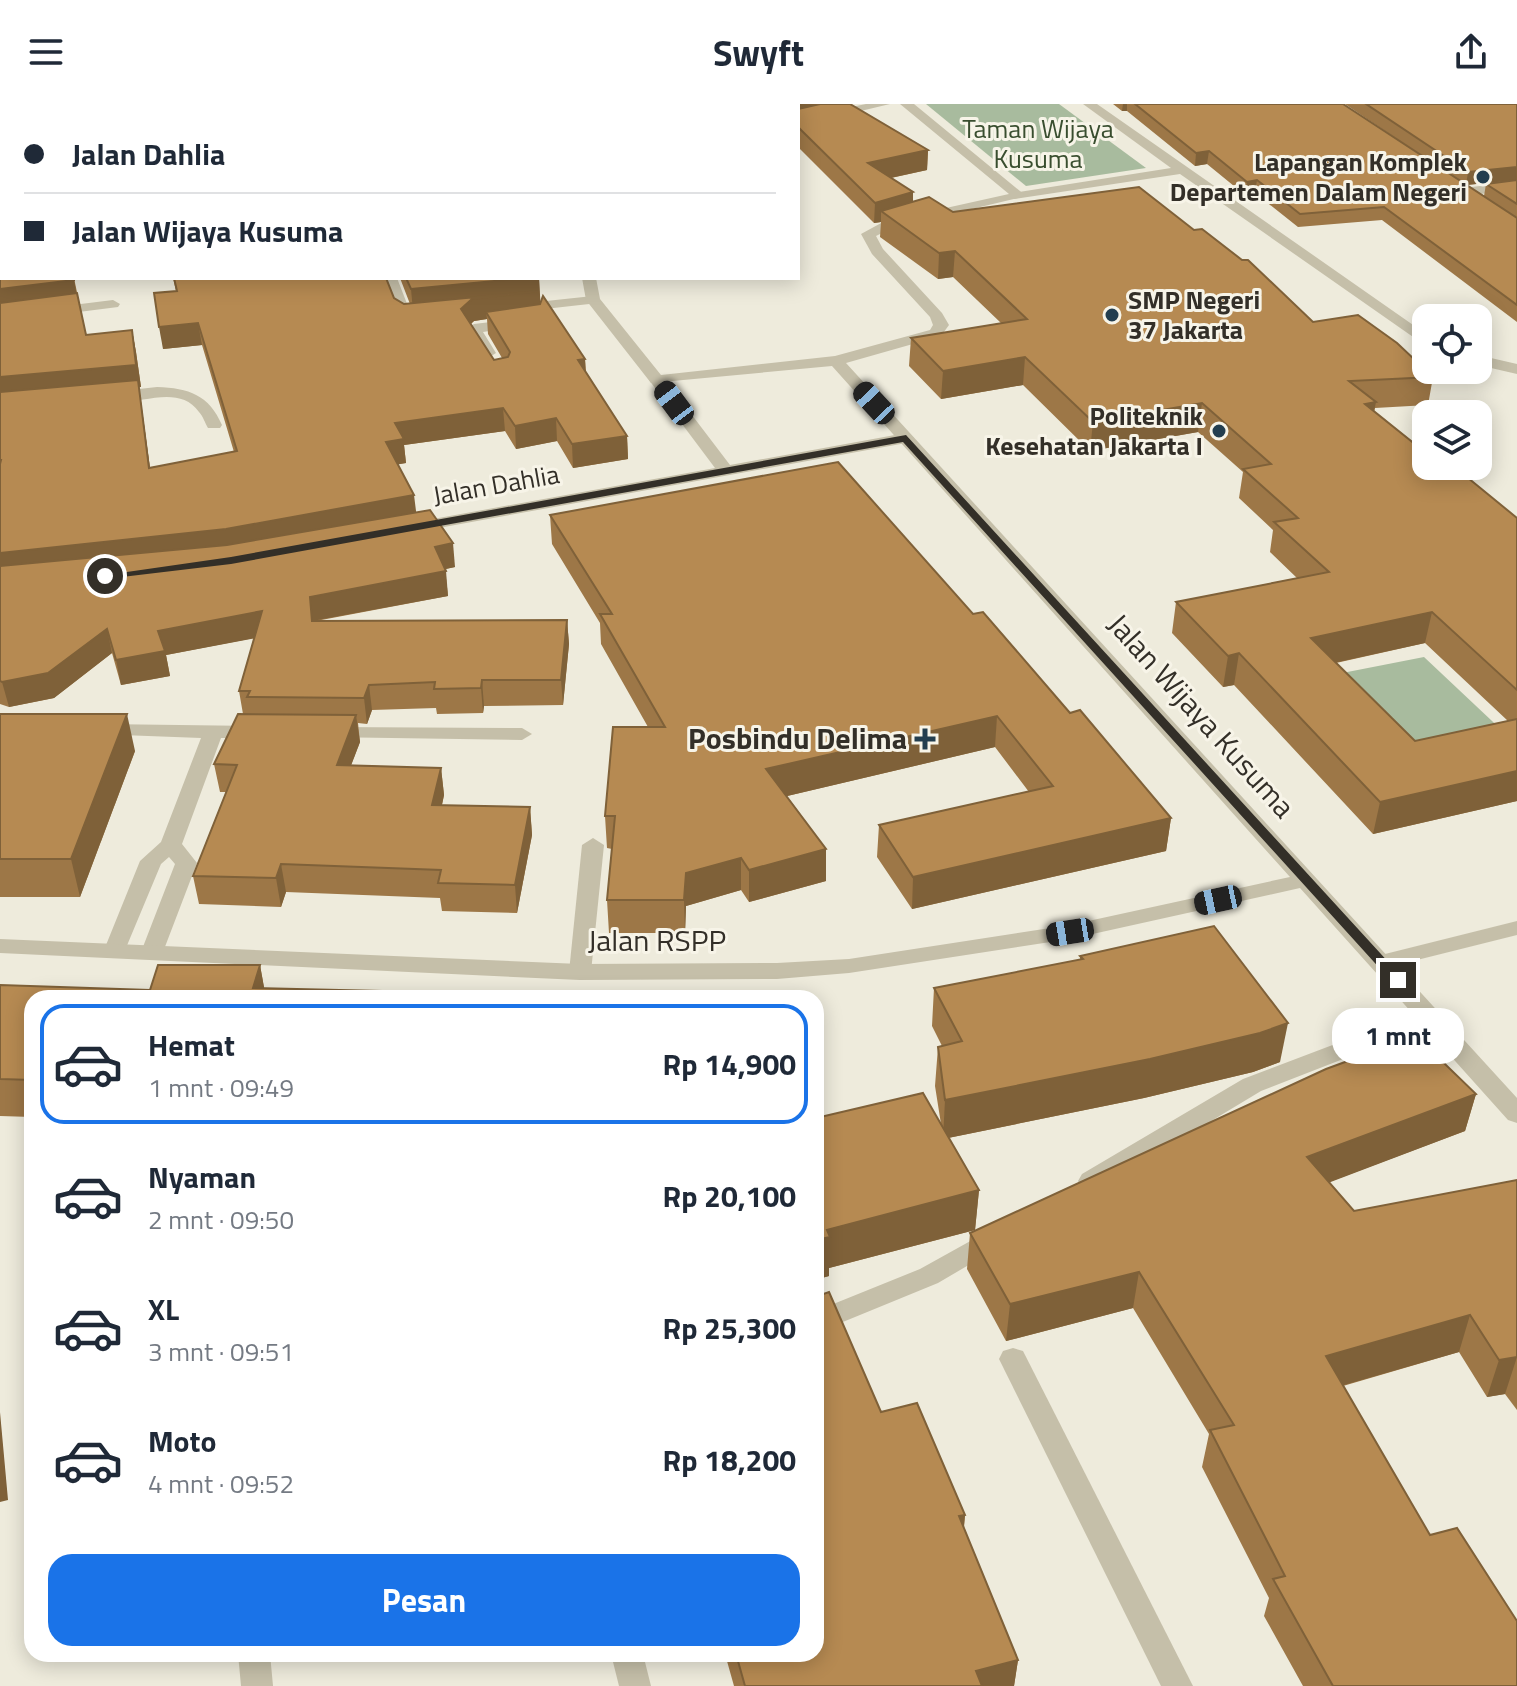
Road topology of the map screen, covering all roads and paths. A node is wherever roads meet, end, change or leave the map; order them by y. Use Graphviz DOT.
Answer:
graph roads {
  1 [pos="884,104"];
  2 [pos="906,104"];
  3 [pos="1089,104"];
  4 [pos="800,122"];
  5 [pos="1180,170"];
  6 [pos="1449,184"];
  7 [pos="1517,186"];
  8 [pos="1462,192"];
  9 [pos="1019,196"];
  10 [pos="1484,207"];
  11 [pos="391,280"];
  12 [pos="590,280"];
  13 [pos="113,304"];
  14 [pos="597,306"];
  15 [pos="470,313"];
  16 [pos="438,316"];
  17 [pos="0,318"];
  18 [pos="1412,331"];
  19 [pos="836,361"];
  20 [pos="1492,363"];
  21 [pos="494,365"];
  22 [pos="1517,369"];
  23 [pos="657,380"];
  24 [pos="101,398"];
  25 [pos="214,425"];
  26 [pos="906,438"];
  27 [pos="725,470"];
  28 [pos="386,532"];
  29 [pos="76,730"];
  30 [pos="213,732"];
  31 [pos="274,732"];
  32 [pos="305,732"];
  33 [pos="522,734"];
  34 [pos="171,845"];
  35 [pos="593,845"];
  36 [pos="1307,880"];
  37 [pos="1517,928"];
  38 [pos="0,946"];
  39 [pos="115,950"];
  40 [pos="152,952"];
  41 [pos="1381,962"];
  42 [pos="580,972"];
  43 [pos="1430,1016"];
  44 [pos="1517,1114"];
  45 [pos="1064,1197"];
  46 [pos="1010,1229"];
  47 [pos="824,1319"];
  48 [pos="1013,1359"];
  49 [pos="255,1662"];
  50 [pos="629,1662"];
  51 [pos="257,1686"];
  52 [pos="635,1686"];
  53 [pos="1177,1686"];
  1 -- 4 [label="street"];
  2 -- 9 [label="street"];
  3 -- 5 [label="street"];
  5 -- 9 [label="street"];
  5 -- 18 [label="street"];
  6 -- 8 [label="street"];
  7 -- 8 [label="street"];
  8 -- 10 [label="street"];
  9 -- 19 [label="street"];
  11 -- 16 [label="street"];
  12 -- 14 [label="street"];
  13 -- 17 [label="street"];
  14 -- 15 [label="street"];
  14 -- 21 [label="street"];
  14 -- 23 [label="street"];
  19 -- 23 [label="street"];
  19 -- 26 [label="street, Jalan Wijaya Kusuma"];
  20 -- 22 [label="street"];
  23 -- 27 [label="street"];
  24 -- 25 [label="street"];
  26 -- 27 [label="street, Jalan Dahlia"];
  26 -- 36 [label="street, Jalan Wijaya Kusuma"];
  27 -- 28 [label="street, Jalan Dahlia"];
  29 -- 30 [label="street"];
  30 -- 31 [label="street"];
  30 -- 34 [label="street"];
  32 -- 33 [label="street"];
  34 -- 39 [label="street"];
  34 -- 40 [label="street"];
  35 -- 42 [label="street"];
  36 -- 41 [label="street, Jalan Wijaya Kusuma"];
  36 -- 42 [label="street, Jalan RSPP"];
  37 -- 41 [label="street"];
  38 -- 39 [label="street, Jalan RSPP"];
  39 -- 40 [label="street, Jalan RSPP"];
  40 -- 42 [label="street, Jalan RSPP"];
  41 -- 43 [label="street, Jalan Wijaya Kusuma"];
  43 -- 44 [label="street, Jalan Wijaya Kusuma"];
  43 -- 45 [label="street"];
  46 -- 47 [label="street"];
  48 -- 53 [label="street"];
  49 -- 51 [label="street"];
  50 -- 52 [label="street"];
}
